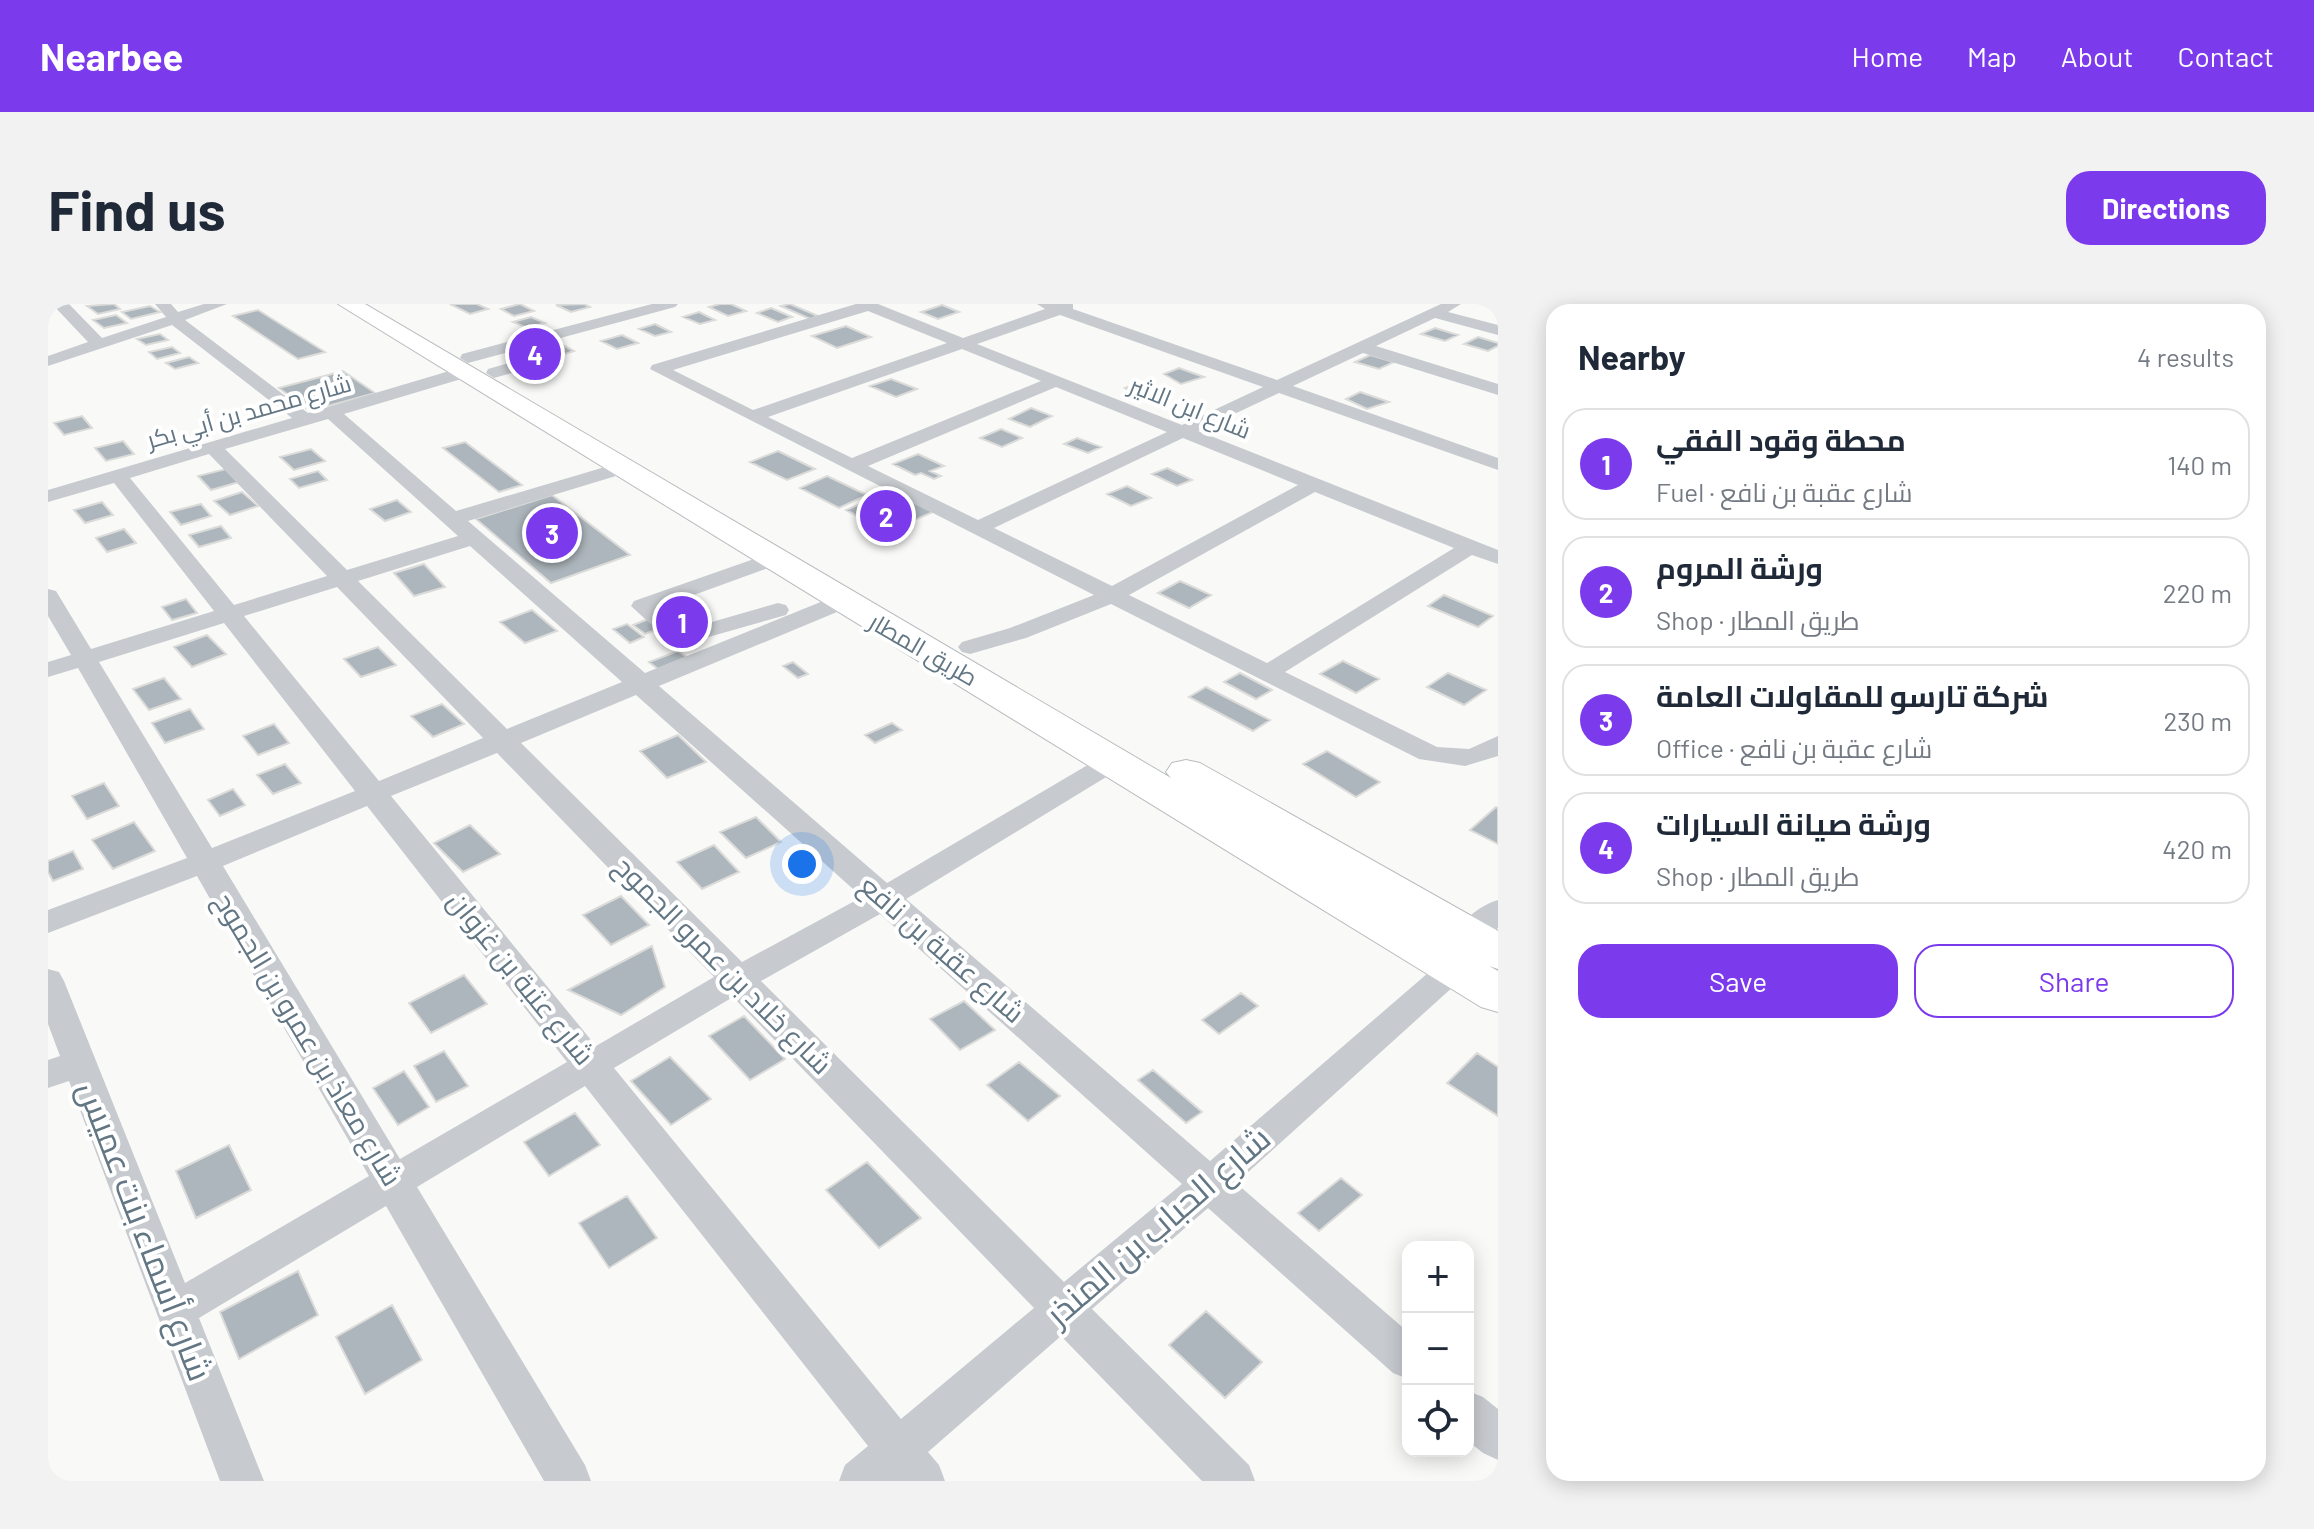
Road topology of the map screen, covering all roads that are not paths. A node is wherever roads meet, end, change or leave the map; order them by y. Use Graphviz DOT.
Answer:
graph roads {
  1 [pos="60,304"];
  2 [pos="163,304"];
  3 [pos="219,304"];
  4 [pos="349,304"];
  5 [pos="378,304"];
  6 [pos="670,304"];
  7 [pos="1453,304"];
  8 [pos="866,305"];
  9 [pos="1060,306"];
  10 [pos="1436,314"];
  11 [pos="177,318"];
  12 [pos="1498,330"];
  13 [pos="959,343"];
  14 [pos="99,344"];
  15 [pos="1362,347"];
  16 [pos="558,354"];
  17 [pos="48,361"];
  18 [pos="475,368"];
  19 [pos="1055,381"];
  20 [pos="1276,386"];
  21 [pos="1498,390"];
  22 [pos="752,416"];
  23 [pos="319,417"];
  24 [pos="1178,431"];
  25 [pos="213,448"];
  26 [pos="1498,464"];
  27 [pos="851,466"];
  28 [pos="622,468"];
  29 [pos="118,475"];
  30 [pos="1313,485"];
  31 [pos="48,496"];
  32 [pos="463,528"];
  33 [pos="976,529"];
  34 [pos="1471,547"];
  35 [pos="1498,558"];
  36 [pos="771,559"];
  37 [pos="341,579"];
  38 [pos="692,587"];
  39 [pos="48,596"];
  40 [pos="1111,596"];
  41 [pos="835,598"];
  42 [pos="228,613"];
  43 [pos="741,621"];
  44 [pos="970,647"];
  45 [pos="85,658"];
  46 [pos="48,670"];
  47 [pos="1269,672"];
  48 [pos="642,686"];
  49 [pos="503,742"];
  50 [pos="1498,744"];
  51 [pos="1112,762"];
  52 [pos="372,793"];
  53 [pos="203,863"];
  54 [pos="884,898"];
  55 [pos="1498,911"];
  56 [pos="48,922"];
  57 [pos="1474,951"];
  58 [pos="737,979"];
  59 [pos="48,981"];
  60 [pos="1498,994"];
  61 [pos="590,1065"];
  62 [pos="64,1069"];
  63 [pos="392,1182"];
  64 [pos="1209,1184"];
  65 [pos="1062,1308"];
  66 [pos="176,1310"];
  67 [pos="1402,1354"];
  68 [pos="1474,1417"];
  69 [pos="1498,1438"];
  70 [pos="898,1449"];
  71 [pos="242,1481"];
  72 [pos="569,1481"];
  73 [pos="861,1481"];
  74 [pos="923,1481"];
  75 [pos="1233,1481"];
  1 -- 14 [label="street"];
  2 -- 11 [label="street, شارع عقبة بن نافع"];
  3 -- 11 [label="street"];
  4 -- 18 [label="highway, طريق المطار"];
  5 -- 18 [label="highway, طريق المطار"];
  6 -- 18 [label="street"];
  7 -- 10 [label="street"];
  8 -- 13 [label="street, شارع ابن الاثير"];
  8 -- 22 [label="street"];
  9 -- 13 [label="street"];
  9 -- 20 [label="street"];
  10 -- 12 [label="street"];
  10 -- 15 [label="street"];
  11 -- 14 [label="street"];
  11 -- 23 [label="street, شارع عقبة بن نافع"];
  13 -- 19 [label="street, شارع ابن الاثير"];
  13 -- 22 [label="street"];
  14 -- 17 [label="street"];
  15 -- 20 [label="street"];
  15 -- 21 [label="street"];
  16 -- 18 [label="street"];
  18 -- 23 [label="street, شارع محمد بن أبي بكر"];
  18 -- 28 [label="highway, طريق المطار"];
  18 -- 44 [label="highway, طريق المطار"];
  19 -- 24 [label="street, شارع ابن الاثير"];
  19 -- 27 [label="street"];
  20 -- 24 [label="street"];
  20 -- 26 [label="street"];
  22 -- 27 [label="street"];
  23 -- 25 [label="street, شارع محمد بن أبي بكر"];
  23 -- 32 [label="street, شارع عقبة بن نافع"];
  24 -- 30 [label="street, شارع ابن الاثير"];
  24 -- 33 [label="street"];
  25 -- 29 [label="street, شارع محمد بن أبي بكر"];
  25 -- 37 [label="street, شارع خلاد بن عمرو الجموح"];
  27 -- 33 [label="street"];
  28 -- 32 [label="street"];
  28 -- 36 [label="highway, طريق المطار"];
  29 -- 31 [label="street, شارع محمد بن أبي بكر"];
  29 -- 42 [label="street, شارع عتبة بن غزوان"];
  30 -- 34 [label="street, شارع ابن الاثير"];
  30 -- 40 [label="street"];
  32 -- 37 [label="street"];
  32 -- 48 [label="street, شارع عقبة بن نافع"];
  33 -- 40 [label="street"];
  34 -- 35 [label="street, شارع ابن الاثير"];
  34 -- 47 [label="street"];
  36 -- 38 [label="street"];
  36 -- 41 [label="highway, طريق المطار"];
  37 -- 42 [label="street"];
  37 -- 49 [label="street, شارع خلاد بن عمرو الجموح"];
  38 -- 43 [label="street"];
  38 -- 43 [label="street"];
  39 -- 45 [label="street, شارع معاذ بن عمرو بن الجموح"];
  40 -- 44 [label="street"];
  40 -- 47 [label="street"];
  41 -- 43 [label="street"];
  41 -- 48 [label="street"];
  41 -- 51 [label="highway, طريق المطار"];
  42 -- 45 [label="street"];
  42 -- 52 [label="street, شارع عتبة بن غزوان"];
  44 -- 57 [label="highway, طريق المطار"];
  45 -- 46 [label="street"];
  45 -- 53 [label="street, شارع معاذ بن عمرو بن الجموح"];
  47 -- 50 [label="street"];
  48 -- 49 [label="street"];
  48 -- 54 [label="street, شارع عقبة بن نافع"];
  49 -- 52 [label="street"];
  49 -- 58 [label="street, شارع خلاد بن عمرو الجموح"];
  51 -- 54 [label="street"];
  51 -- 57 [label="highway, طريق المطار"];
  52 -- 53 [label="street"];
  52 -- 61 [label="street, شارع عتبة بن غزوان"];
  53 -- 56 [label="street"];
  53 -- 63 [label="street, شارع معاذ بن عمرو بن الجموح"];
  54 -- 58 [label="street"];
  54 -- 64 [label="street, شارع عقبة بن نافع"];
  55 -- 57 [label="street, شارع الحباب بن المنذر"];
  57 -- 60 [label="highway, طريق المطار"];
  57 -- 64 [label="street, شارع الحباب بن المنذر"];
  58 -- 61 [label="street"];
  58 -- 65 [label="street, شارع خلاد بن عمرو الجموح"];
  59 -- 62 [label="street, شارع أسماء بنت عميس"];
  61 -- 63 [label="street"];
  61 -- 70 [label="street, شارع عتبة بن غزوان"];
  62 -- 66 [label="street, شارع أسماء بنت عميس"];
  63 -- 66 [label="street"];
  63 -- 72 [label="street, شارع معاذ بن عمرو بن الجموح"];
  64 -- 65 [label="street, شارع الحباب بن المنذر"];
  64 -- 67 [label="street, شارع عقبة بن نافع"];
  65 -- 70 [label="street, شارع الحباب بن المنذر"];
  65 -- 75 [label="street, شارع خلاد بن عمرو الجموح"];
  66 -- 71 [label="street, شارع أسماء بنت عميس"];
  68 -- 69 [label="street"];
  70 -- 73 [label="street, شارع الحباب بن المنذر"];
  70 -- 74 [label="street, شارع عتبة بن غزوان"];
}
